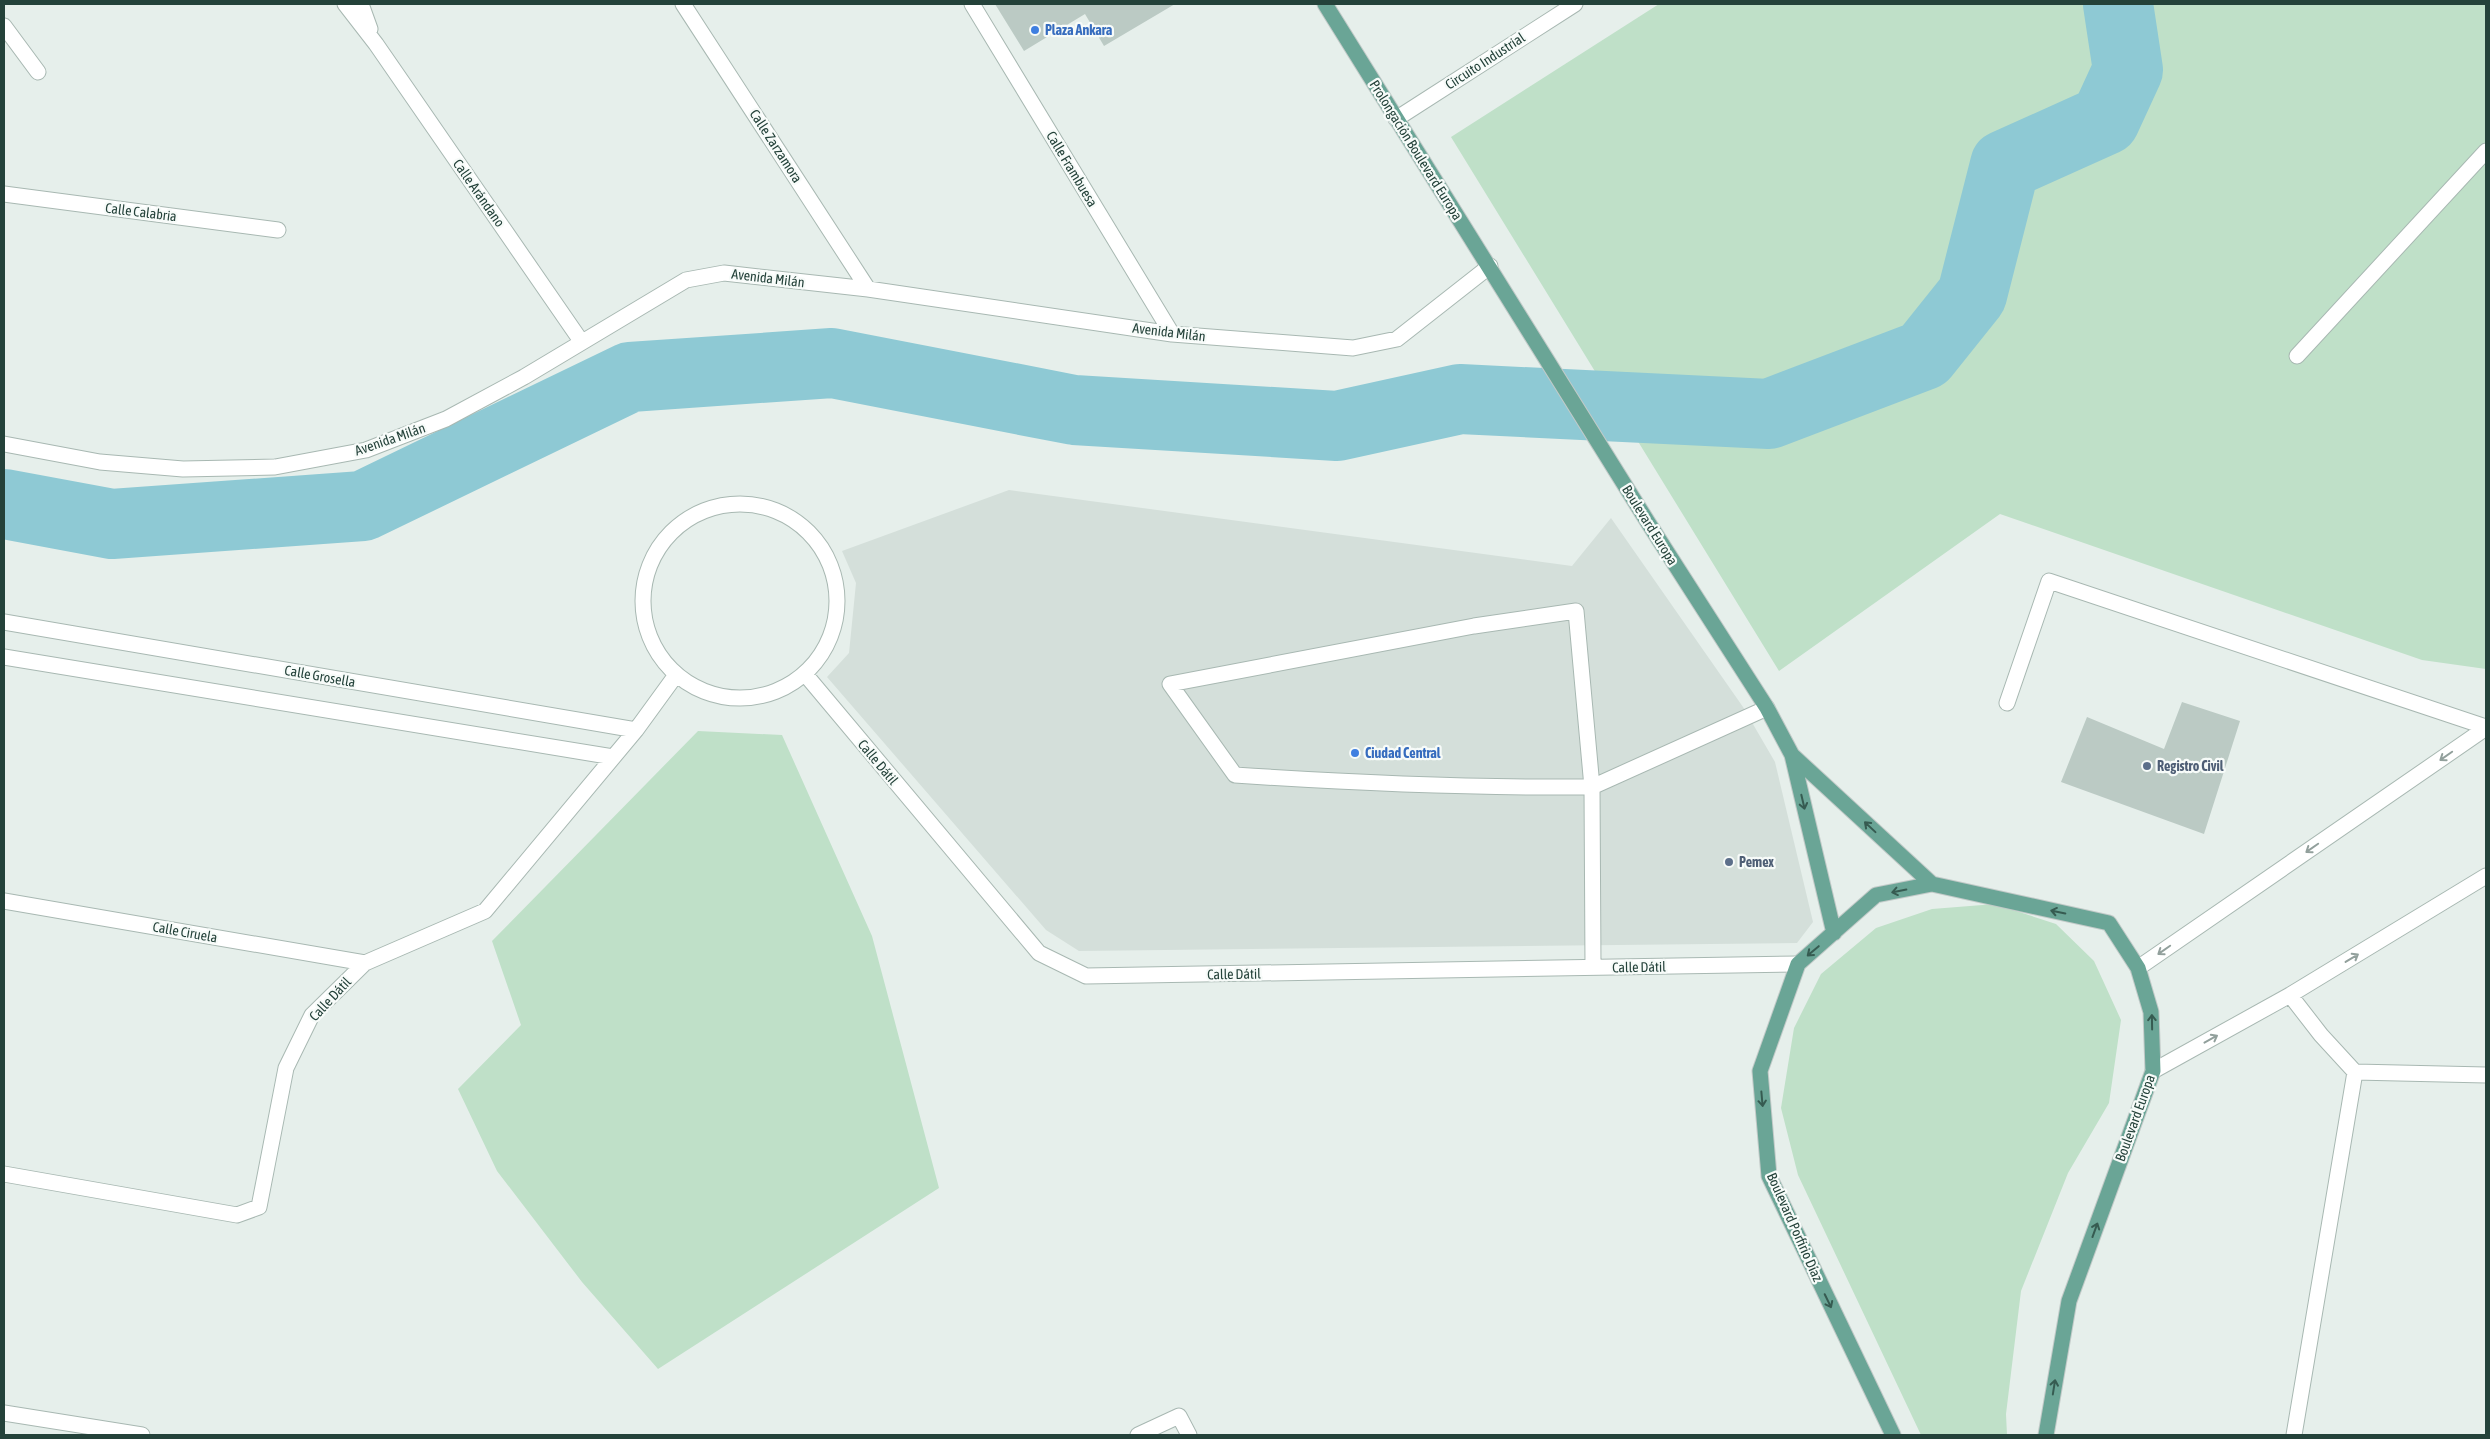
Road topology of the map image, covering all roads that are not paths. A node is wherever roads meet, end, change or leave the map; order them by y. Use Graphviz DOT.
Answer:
graph roads {
  1 [pos="345,4"];
  2 [pos="360,4"];
  3 [pos="683,4"];
  4 [pos="972,4"];
  5 [pos="1325,4"];
  6 [pos="1575,4"];
  7 [pos="4,26"];
  8 [pos="376,44"];
  9 [pos="38,72"];
  10 [pos="1396,119"];
  11 [pos="2486,150"];
  12 [pos="4,194"];
  13 [pos="278,230"];
  14 [pos="1490,266"];
  15 [pos="868,289"];
  16 [pos="1508,295"];
  17 [pos="1172,334"];
  18 [pos="581,342"];
  19 [pos="2297,356"];
  20 [pos="4,444"];
  21 [pos="4,622"];
  22 [pos="4,657"];
  23 [pos="805,674"];
  24 [pos="676,675"];
  25 [pos="2007,703"];
  26 [pos="1767,708"];
  27 [pos="2486,728"];
  28 [pos="636,730"];
  29 [pos="1792,754"];
  30 [pos="613,758"];
  31 [pos="1592,788"];
  32 [pos="2486,876"];
  33 [pos="1932,884"];
  34 [pos="1876,895"];
  35 [pos="4,901"];
  36 [pos="1834,933"];
  37 [pos="365,963"];
  38 [pos="1798,964"];
  39 [pos="1593,967"];
  40 [pos="2138,968"];
  41 [pos="2290,995"];
  42 [pos="2153,1071"];
  43 [pos="2355,1072"];
  44 [pos="2486,1075"];
  45 [pos="4,1174"];
  46 [pos="4,1413"];
  47 [pos="99,1432"];
  48 [pos="142,1435"];
  49 [pos="1138,1435"];
  50 [pos="1188,1435"];
  51 [pos="1893,1435"];
  52 [pos="2046,1435"];
  53 [pos="2294,1435"];
  1 -- 8 [label="street, Calle Arándano"];
  2 -- 8 [label="street, Calle Arándano"];
  3 -- 15 [label="street, Calle Zarzamora"];
  4 -- 17 [label="street, Calle Frambuesa"];
  5 -- 10 [label="main road, Prolongación Boulevard Europa"];
  6 -- 10 [label="street, Circuito Industrial"];
  7 -- 9 [label="street"];
  8 -- 18 [label="street, Calle Arándano"];
  10 -- 14 [label="main road, Prolongación Boulevard Europa"];
  11 -- 19 [label="street"];
  12 -- 13 [label="street, Calle Calabria"];
  14 -- 16 [label="main road, Prolongación Boulevard Europa"];
  14 -- 17 [label="street, Avenida Milán"];
  15 -- 17 [label="street, Avenida Milán"];
  15 -- 18 [label="street, Avenida Milán"];
  16 -- 26 [label="main road, Boulevard Europa"];
  18 -- 20 [label="street, Avenida Milán"];
  21 -- 28 [label="street, Calle Grosella"];
  22 -- 30 [label="street"];
  23 -- 24 [label="street"];
  23 -- 24 [label="street"];
  23 -- 39 [label="street, Calle Dátil"];
  24 -- 28 [label="street, Calle Dátil"];
  25 -- 27 [label="street"];
  26 -- 29 [label="main road, Boulevard Europa"];
  26 -- 31 [label="street"];
  27 -- 40 [label="street, one-way"];
  28 -- 30 [label="street, Calle Dátil"];
  33 -- 29 [label="main road, Boulevard Europa, one-way"];
  29 -- 36 [label="main road, Boulevard Europa, one-way"];
  30 -- 37 [label="street, Calle Dátil"];
  31 -- 31 [label="street"];
  31 -- 39 [label="street"];
  41 -- 32 [label="street, one-way"];
  33 -- 34 [label="main road, Boulevard Europa, one-way"];
  40 -- 33 [label="main road, Boulevard Europa, one-way"];
  34 -- 36 [label="main road, Boulevard Porfirio Díaz"];
  35 -- 37 [label="street, Calle Ciruela"];
  36 -- 38 [label="main road, Boulevard Porfirio Díaz, one-way"];
  37 -- 45 [label="street, Calle Dátil"];
  38 -- 39 [label="street, Calle Dátil"];
  38 -- 51 [label="main road, Boulevard Porfirio Díaz, one-way"];
  42 -- 40 [label="main road, Boulevard Europa, one-way"];
  42 -- 41 [label="street, one-way"];
  41 -- 43 [label="street"];
  52 -- 42 [label="main road, Boulevard Europa, one-way"];
  43 -- 44 [label="street"];
  43 -- 53 [label="street"];
  46 -- 47 [label="street"];
  47 -- 48 [label="street"];
  49 -- 50 [label="street"];
}
